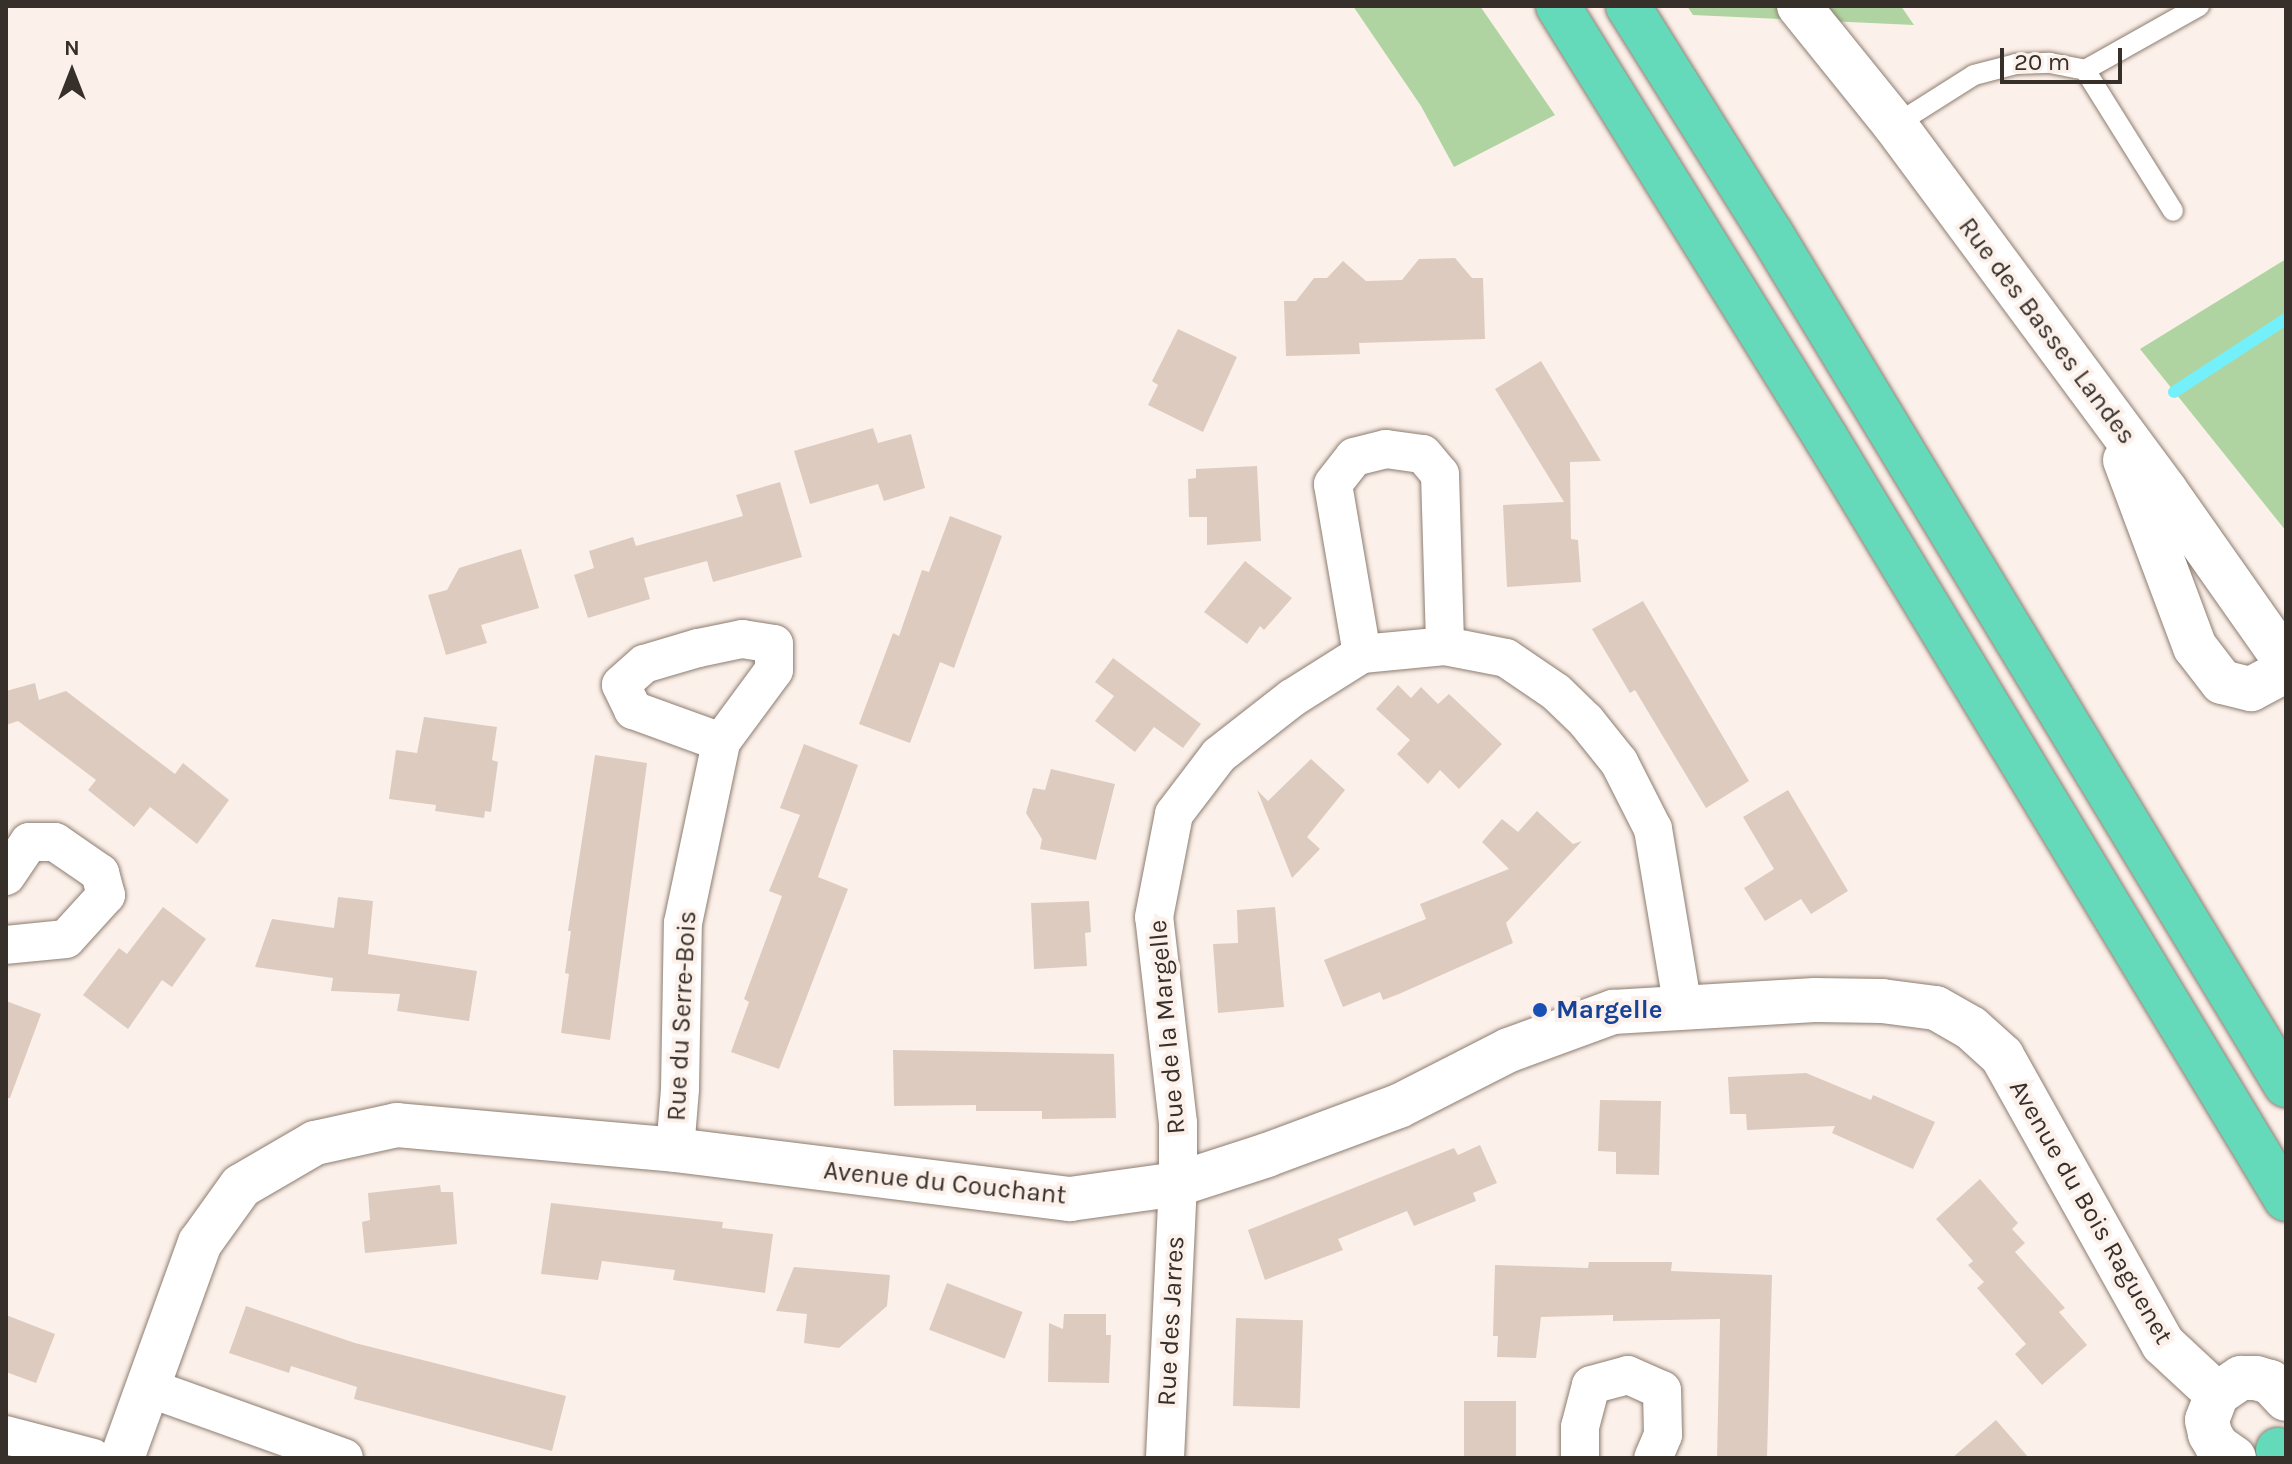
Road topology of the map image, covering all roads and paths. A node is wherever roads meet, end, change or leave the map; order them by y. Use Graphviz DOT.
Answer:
graph roads {
  1 [pos="1558,6"];
  2 [pos="1628,6"];
  3 [pos="1799,6"];
  4 [pos="2199,6"];
  5 [pos="2085,70"];
  6 [pos="1895,125"];
  7 [pos="2173,211"];
  8 [pos="2110,416"];
  9 [pos="1445,646"];
  10 [pos="1362,654"];
  11 [pos="2286,662"];
  12 [pos="2286,670"];
  13 [pos="721,742"];
  14 [pos="6,876"];
  15 [pos="6,945"];
  16 [pos="1683,1008"];
  17 [pos="1971,1028"];
  18 [pos="2286,1085"];
  19 [pos="675,1150"];
  20 [pos="1178,1184"];
  21 [pos="2286,1199"];
  22 [pos="149,1388"];
  23 [pos="2284,1393"];
  24 [pos="2217,1394"];
  25 [pos="6,1435"];
  26 [pos="93,1458"];
  27 [pos="122,1458"];
  28 [pos="344,1458"];
  29 [pos="1165,1458"];
  30 [pos="1580,1458"];
  31 [pos="1653,1458"];
  32 [pos="2234,1458"];
  1 -- 21 [label="highway"];
  2 -- 18 [label="highway"];
  3 -- 6 [label="street, Rue des Basses Landes"];
  4 -- 5 [label="lane"];
  5 -- 6 [label="lane"];
  5 -- 7 [label="lane"];
  6 -- 8 [label="street, Rue des Basses Landes"];
  8 -- 11 [label="street, Rue des Basses Landes"];
  8 -- 12 [label="street"];
  9 -- 10 [label="street, Rue de la Margelle"];
  9 -- 10 [label="street"];
  9 -- 16 [label="street, Rue de la Margelle"];
  10 -- 20 [label="street, Rue de la Margelle"];
  13 -- 19 [label="street, Rue du Serre-Bois"];
  14 -- 15 [label="street"];
  16 -- 17 [label="street, Avenue du Couchant"];
  16 -- 20 [label="street, Avenue du Couchant"];
  17 -- 24 [label="street, Avenue du Bois Raguenet"];
  19 -- 20 [label="street, Avenue du Couchant"];
  19 -- 22 [label="street, Avenue du Couchant"];
  20 -- 29 [label="street, Rue des Jarres"];
  22 -- 27 [label="street, Avenue du Couchant"];
  22 -- 28 [label="street"];
  23 -- 24 [label="street"];
  24 -- 32 [label="street"];
  25 -- 26 [label="street"];
  30 -- 31 [label="street"];
}
